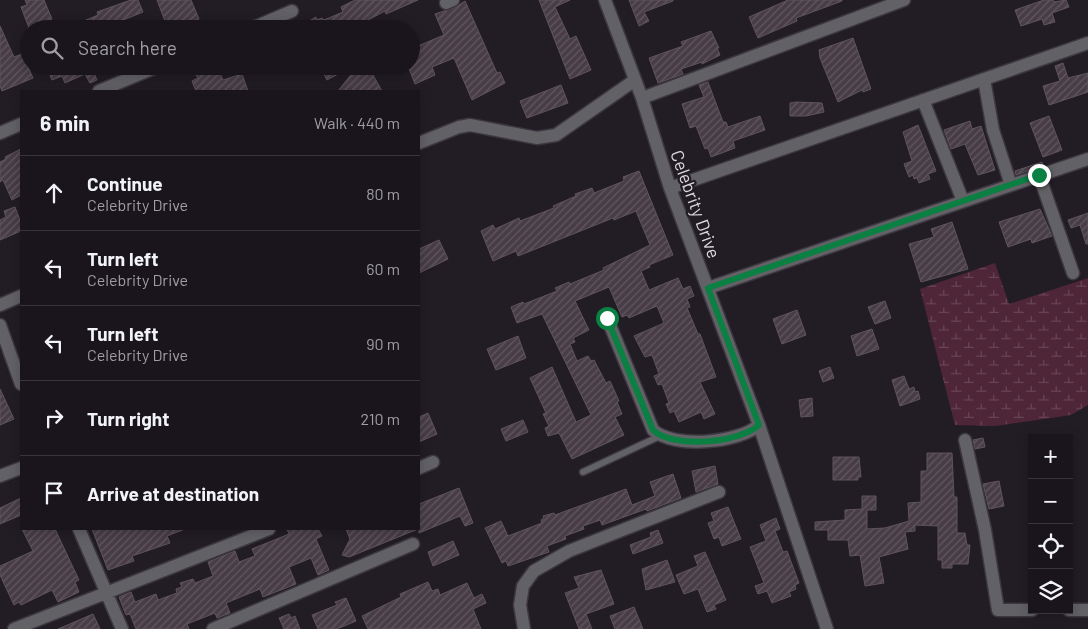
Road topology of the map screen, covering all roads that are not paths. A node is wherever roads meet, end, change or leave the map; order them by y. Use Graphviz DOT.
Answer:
graph roads {
  1 [pos="605,0"];
  2 [pos="904,0"];
  3 [pos="292,11"];
  4 [pos="271,20"];
  5 [pos="1088,43"];
  6 [pos="137,75"];
  7 [pos="984,79"];
  8 [pos="635,80"];
  9 [pos="101,90"];
  10 [pos="642,98"];
  11 [pos="923,100"];
  12 [pos="20,124"];
  13 [pos="0,133"];
  14 [pos="420,143"];
  15 [pos="1088,159"];
  16 [pos="1039,175"];
  17 [pos="1012,185"];
  18 [pos="670,188"];
  19 [pos="964,201"];
  20 [pos="1073,273"];
  21 [pos="708,288"];
  22 [pos="20,296"];
  23 [pos="0,305"];
  24 [pos="607,318"];
  25 [pos="0,325"];
  26 [pos="20,381"];
  27 [pos="759,425"];
  28 [pos="660,436"];
  29 [pos="966,440"];
  30 [pos="434,462"];
  31 [pos="20,468"];
  32 [pos="420,468"];
  33 [pos="583,472"];
  34 [pos="0,476"];
  35 [pos="719,492"];
  36 [pos="79,530"];
  37 [pos="267,530"];
  38 [pos="413,544"];
  39 [pos="108,594"];
  40 [pos="1028,610"];
  41 [pos="1073,610"];
  42 [pos="1088,610"];
  43 [pos="14,629"];
  44 [pos="122,629"];
  45 [pos="213,629"];
  46 [pos="524,629"];
  47 [pos="828,629"];
  1 -- 8 [label="street, Celebrity Drive"];
  2 -- 10 [label="street"];
  3 -- 4 [label="street"];
  5 -- 7 [label="street"];
  6 -- 9 [label="street"];
  7 -- 11 [label="street"];
  7 -- 17 [label="street"];
  8 -- 10 [label="street, Celebrity Drive"];
  8 -- 14 [label="street"];
  10 -- 18 [label="street, Celebrity Drive"];
  11 -- 18 [label="street"];
  11 -- 19 [label="street"];
  12 -- 13 [label="street"];
  15 -- 16 [label="street"];
  16 -- 17 [label="street"];
  16 -- 20 [label="street"];
  17 -- 19 [label="street"];
  18 -- 21 [label="street, Celebrity Drive"];
  19 -- 21 [label="street"];
  21 -- 27 [label="street, Celebrity Drive"];
  22 -- 23 [label="street"];
  24 -- 28 [label="street"];
  25 -- 26 [label="street"];
  27 -- 28 [label="street"];
  27 -- 47 [label="street, Celebrity Drive"];
  28 -- 33 [label="lane"];
  29 -- 40 [label="street"];
  30 -- 32 [label="street"];
  31 -- 34 [label="street"];
  35 -- 46 [label="street"];
  36 -- 39 [label="street"];
  37 -- 39 [label="street"];
  38 -- 45 [label="street"];
  39 -- 43 [label="street"];
  39 -- 44 [label="street"];
  41 -- 42 [label="street"];
}
